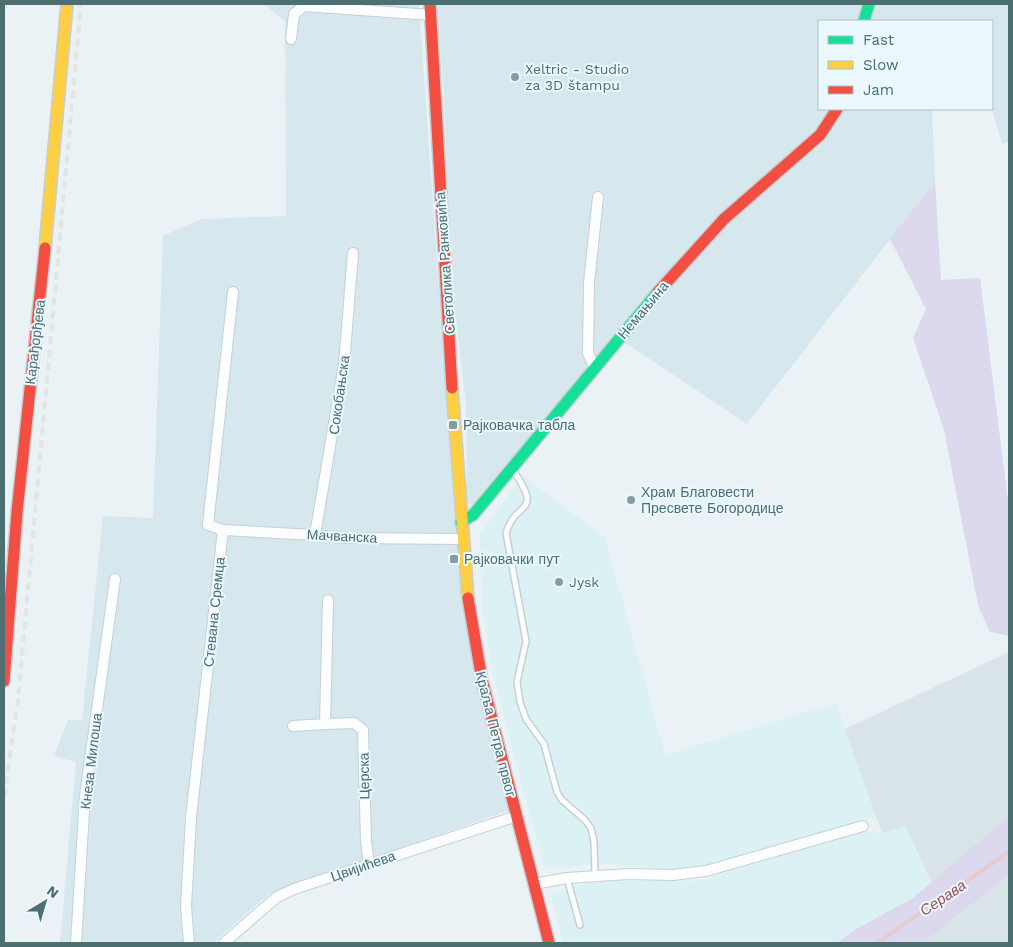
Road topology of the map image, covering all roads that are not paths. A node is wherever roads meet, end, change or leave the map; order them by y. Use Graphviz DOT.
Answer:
graph roads {
  1 [pos="67,4"];
  2 [pos="869,4"];
  3 [pos="430,9"];
  4 [pos="864,20"];
  5 [pos="291,39"];
  6 [pos="836,110"];
  7 [pos="598,198"];
  8 [pos="352,253"];
  9 [pos="233,292"];
  10 [pos="594,367"];
  11 [pos="512,467"];
  12 [pos="461,522"];
  13 [pos="223,530"];
  14 [pos="315,535"];
  15 [pos="462,539"];
  16 [pos="115,579"];
  17 [pos="328,600"];
  18 [pos="4,681"];
  19 [pos="325,724"];
  20 [pos="293,726"];
  21 [pos="516,816"];
  22 [pos="864,826"];
  23 [pos="369,864"];
  24 [pos="596,876"];
  25 [pos="567,878"];
  26 [pos="534,884"];
  27 [pos="580,925"];
  28 [pos="76,943"];
  29 [pos="190,943"];
  30 [pos="224,943"];
  31 [pos="550,943"];
  1 -- 18 [label="street, Карађорђева"];
  2 -- 4 [label="street"];
  3 -- 5 [label="street"];
  3 -- 12 [label="street, Светолика Ранковића"];
  6 -- 10 [label="street, Немањина"];
  7 -- 10 [label="street"];
  8 -- 14 [label="street, Сокобањска"];
  9 -- 13 [label="street"];
  10 -- 11 [label="street, Немањина"];
  11 -- 12 [label="street, Немањина"];
  11 -- 24 [label="lane"];
  12 -- 15 [label="street, Краља Петра првог"];
  13 -- 14 [label="street, Мачванска"];
  13 -- 29 [label="street, Стевана Сремца"];
  14 -- 15 [label="street, Мачванска"];
  15 -- 21 [label="street, Краља Петра првог"];
  16 -- 28 [label="street, Кнеза Милоша"];
  17 -- 19 [label="street"];
  19 -- 20 [label="street, Церска"];
  19 -- 23 [label="street, Церска"];
  21 -- 23 [label="street, Цвијићева"];
  21 -- 26 [label="street, Краља Петра првог"];
  22 -- 24 [label="street"];
  23 -- 30 [label="street, Цвијићева"];
  24 -- 25 [label="street"];
  25 -- 26 [label="street"];
  25 -- 27 [label="lane"];
  26 -- 31 [label="street, Краља Петра првог"];
}
